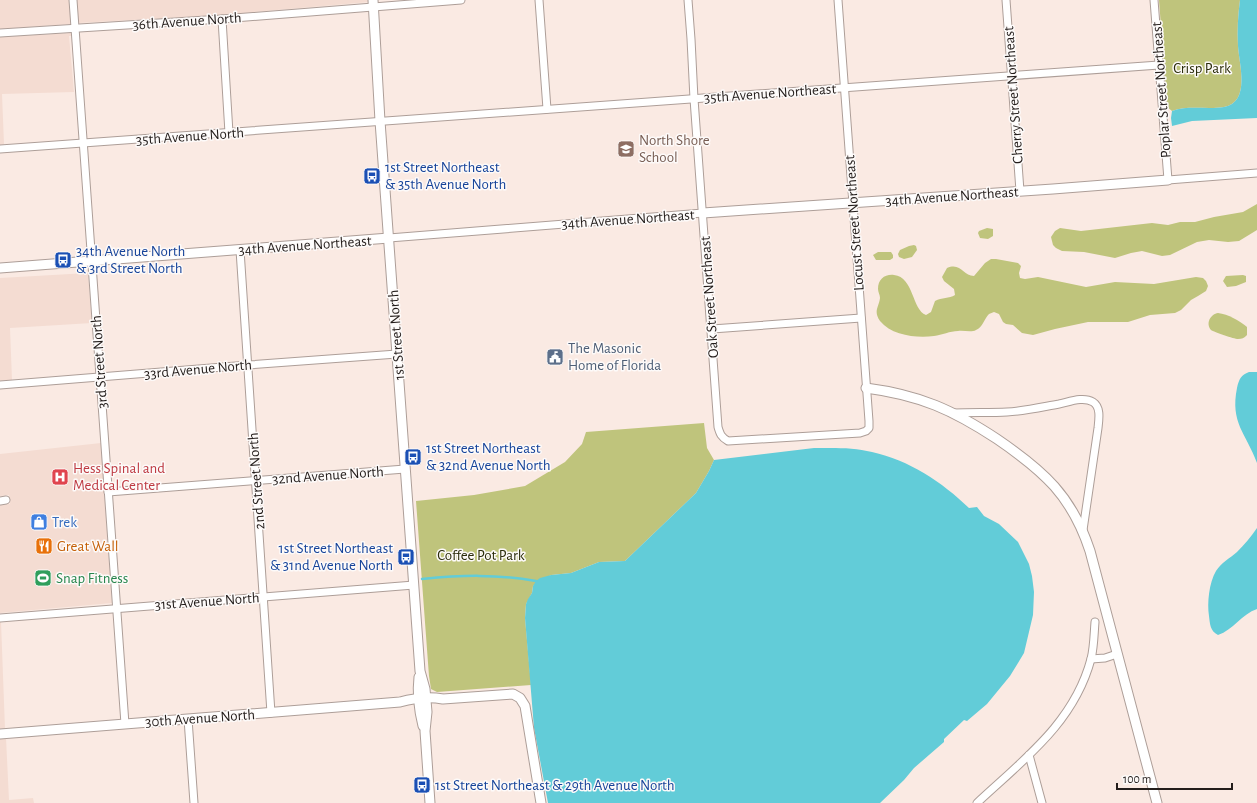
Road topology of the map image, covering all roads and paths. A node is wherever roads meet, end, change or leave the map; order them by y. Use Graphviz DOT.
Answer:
graph roads {
  1 [pos="73,0"];
  2 [pos="461,0"];
  3 [pos="539,0"];
  4 [pos="688,0"];
  5 [pos="838,0"];
  6 [pos="1006,0"];
  7 [pos="1154,0"];
  8 [pos="373,3"];
  9 [pos="222,19"];
  10 [pos="75,28"];
  11 [pos="0,33"];
  12 [pos="1159,65"];
  13 [pos="1011,76"];
  14 [pos="845,88"];
  15 [pos="694,99"];
  16 [pos="547,109"];
  17 [pos="380,121"];
  18 [pos="229,133"];
  19 [pos="83,144"];
  20 [pos="0,149"];
  21 [pos="1257,174"];
  22 [pos="1168,180"];
  23 [pos="1020,191"];
  24 [pos="853,203"];
  25 [pos="703,214"];
  26 [pos="389,238"];
  27 [pos="240,250"];
  28 [pos="92,262"];
  29 [pos="0,268"];
  30 [pos="861,318"];
  31 [pos="712,329"];
  32 [pos="397,354"];
  33 [pos="248,365"];
  34 [pos="100,377"];
  35 [pos="0,385"];
  36 [pos="866,388"];
  37 [pos="954,413"];
  38 [pos="853,433"];
  39 [pos="405,470"];
  40 [pos="256,481"];
  41 [pos="108,492"];
  42 [pos="1083,530"];
  43 [pos="414,585"];
  44 [pos="263,596"];
  45 [pos="116,607"];
  46 [pos="0,618"];
  47 [pos="1095,622"];
  48 [pos="1117,654"];
  49 [pos="1091,659"];
  50 [pos="422,701"];
  51 [pos="271,713"];
  52 [pos="188,719"];
  53 [pos="125,724"];
  54 [pos="0,734"];
  55 [pos="1029,755"];
  56 [pos="194,803"];
  57 [pos="430,803"];
  58 [pos="542,803"];
  59 [pos="978,803"];
  60 [pos="1042,803"];
  61 [pos="1157,803"];
  1 -- 10 [label="street, 3rd Street North"];
  2 -- 8 [label="street, 36th Avenue North"];
  3 -- 16 [label="street"];
  4 -- 15 [label="street, Oak Street Northeast"];
  5 -- 14 [label="street, Locust Street Northeast"];
  6 -- 13 [label="street, Cherry Street Northeast"];
  7 -- 12 [label="street, Poplar Street Northeast"];
  8 -- 9 [label="street, 36th Avenue North"];
  8 -- 17 [label="street, 1st Street North"];
  9 -- 10 [label="street, 36th Avenue North"];
  9 -- 18 [label="street"];
  10 -- 11 [label="street, 36th Avenue North"];
  10 -- 19 [label="street, 3rd Street North"];
  12 -- 13 [label="street, 35th Avenue Northeast"];
  12 -- 22 [label="street, Poplar Street Northeast"];
  13 -- 14 [label="street, 35th Avenue Northeast"];
  13 -- 23 [label="street, Cherry Street Northeast"];
  14 -- 15 [label="street, 35th Avenue Northeast"];
  14 -- 24 [label="street, Locust Street Northeast"];
  15 -- 16 [label="street, 35th Avenue Northeast"];
  15 -- 25 [label="street, Oak Street Northeast"];
  16 -- 17 [label="street, 35th Avenue Northeast"];
  17 -- 18 [label="street, 35th Avenue North"];
  17 -- 26 [label="street, 1st Street North"];
  18 -- 19 [label="street, 35th Avenue North"];
  19 -- 20 [label="street, 35th Avenue North"];
  19 -- 28 [label="street, 3rd Street North"];
  21 -- 22 [label="street, 34th Avenue Northeast"];
  22 -- 23 [label="street, 34th Avenue Northeast"];
  23 -- 24 [label="street, 34th Avenue Northeast"];
  24 -- 25 [label="street, 34th Avenue Northeast"];
  24 -- 30 [label="street, Locust Street Northeast"];
  25 -- 26 [label="street, 34th Avenue Northeast"];
  25 -- 31 [label="street, Oak Street Northeast"];
  26 -- 27 [label="street, 34th Avenue Northeast"];
  26 -- 32 [label="street, 1st Street North"];
  27 -- 28 [label="street, 34th Avenue Northeast"];
  27 -- 33 [label="street, 2nd Street North"];
  28 -- 29 [label="street, 34th Avenue Northeast"];
  28 -- 34 [label="street, 3rd Street North"];
  30 -- 31 [label="street"];
  30 -- 36 [label="street, Locust Street Northeast"];
  31 -- 38 [label="street, Oak Street Northeast"];
  32 -- 33 [label="street, 33rd Avenue North"];
  32 -- 39 [label="street, 1st Street North"];
  33 -- 34 [label="street, 33rd Avenue North"];
  33 -- 40 [label="street, 2nd Street North"];
  34 -- 35 [label="street, 33rd Avenue North"];
  34 -- 41 [label="street, 3rd Street North"];
  36 -- 37 [label="street"];
  36 -- 38 [label="street, Locust Street Northeast"];
  37 -- 42 [label="street"];
  37 -- 42 [label="street"];
  39 -- 40 [label="street, 32nd Avenue North"];
  39 -- 43 [label="street, 1st Street North"];
  40 -- 41 [label="street, 32nd Avenue North"];
  40 -- 44 [label="street, 2nd Street North"];
  41 -- 45 [label="street, 3rd Street North"];
  42 -- 48 [label="street"];
  43 -- 44 [label="street, 31st Avenue North"];
  43 -- 50 [label="street, 1st Street North"];
  44 -- 45 [label="street, 31st Avenue North"];
  44 -- 51 [label="street, 2nd Street North"];
  45 -- 46 [label="street, 31st Avenue North"];
  45 -- 53 [label="street, 3rd Street North"];
  47 -- 49 [label="street"];
  48 -- 49 [label="street"];
  48 -- 61 [label="street"];
  49 -- 55 [label="street"];
  50 -- 51 [label="street, 30th Avenue North"];
  50 -- 57 [label="street, 1st Street North"];
  50 -- 58 [label="street"];
  51 -- 52 [label="street, 30th Avenue North"];
  52 -- 53 [label="street, 30th Avenue North"];
  52 -- 56 [label="street"];
  53 -- 54 [label="street, 30th Avenue North"];
  55 -- 59 [label="street"];
  55 -- 60 [label="street"];
}
